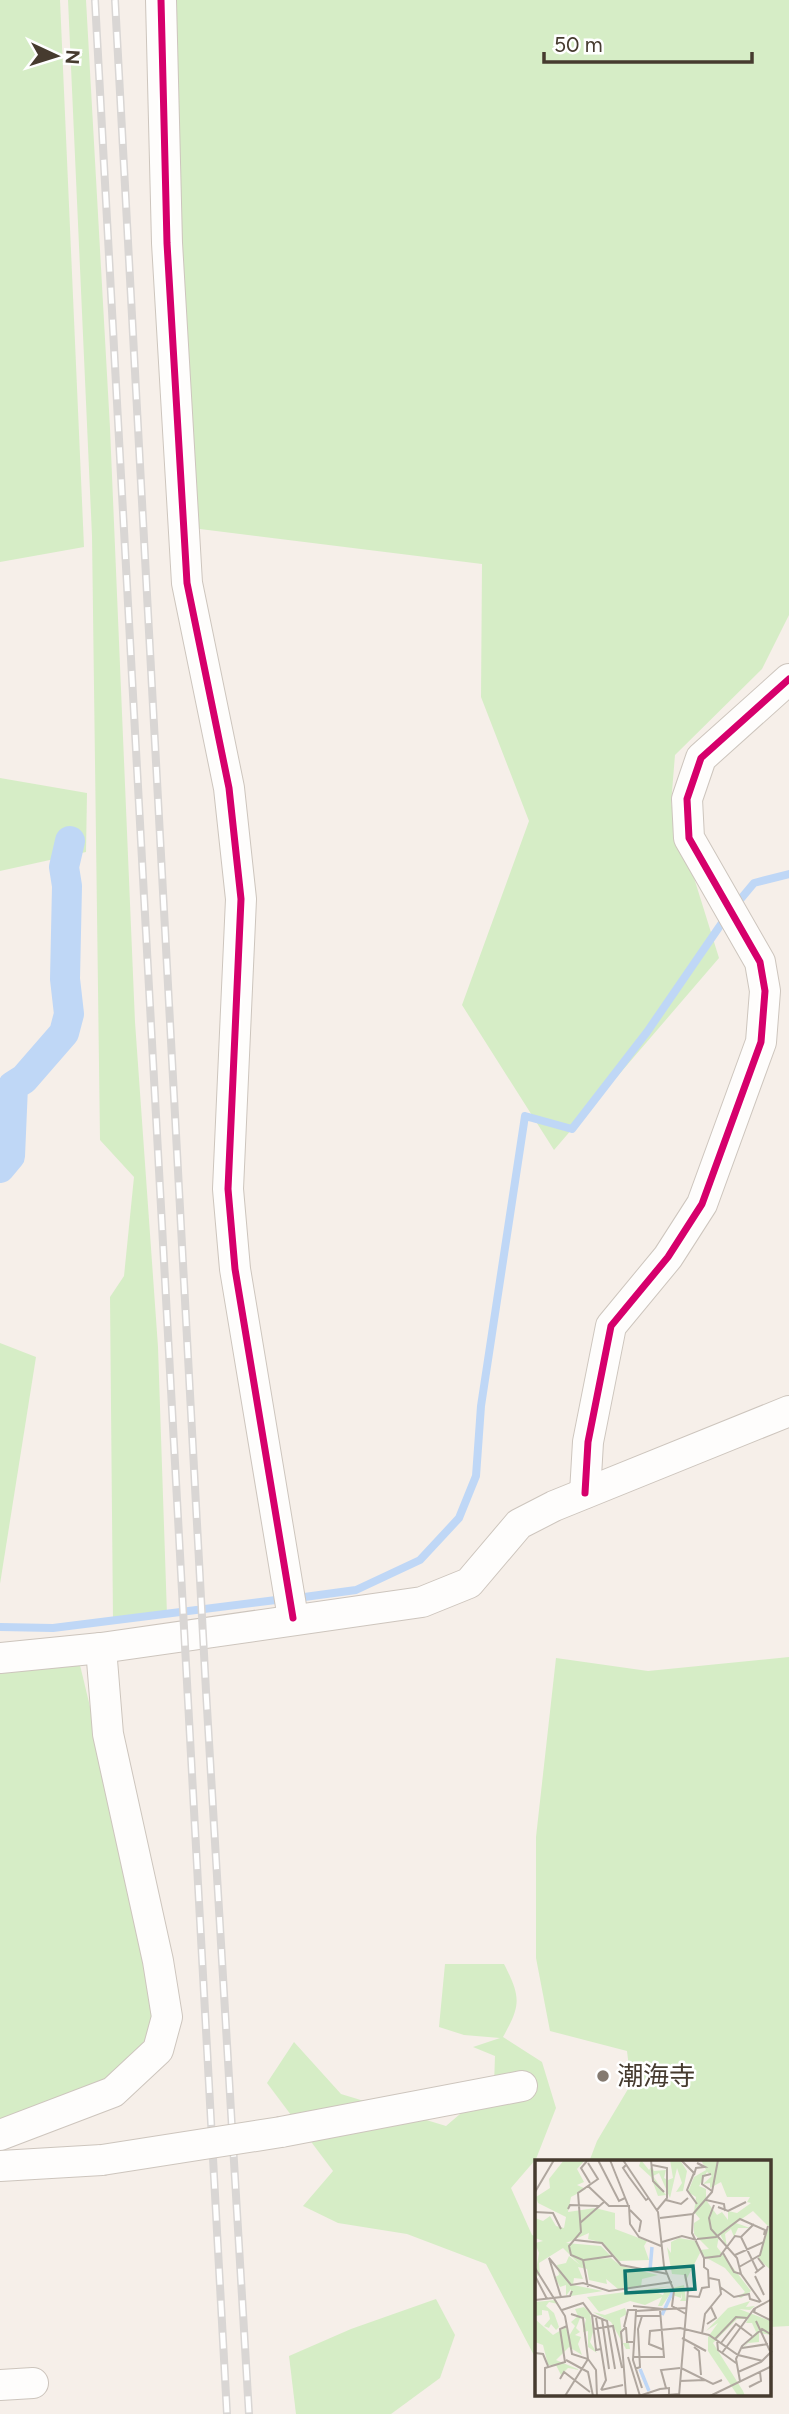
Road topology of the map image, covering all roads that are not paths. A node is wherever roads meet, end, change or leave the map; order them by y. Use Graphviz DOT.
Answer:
graph roads {
  1 [pos="161,0"];
  2 [pos="789,678"];
  3 [pos="789,1411"];
  4 [pos="585,1493"];
  5 [pos="293,1618"];
  6 [pos="101,1648"];
  7 [pos="0,1658"];
  8 [pos="522,2086"];
  9 [pos="0,2135"];
  10 [pos="0,2166"];
  11 [pos="33,2383"];
  12 [pos="0,2385"];
  1 -- 5 [label="street"];
  2 -- 4 [label="street"];
  3 -- 4 [label="street"];
  4 -- 5 [label="street"];
  5 -- 6 [label="street"];
  6 -- 7 [label="street"];
  6 -- 9 [label="street"];
  8 -- 10 [label="street, bridge"];
  11 -- 12 [label="street"];
}
